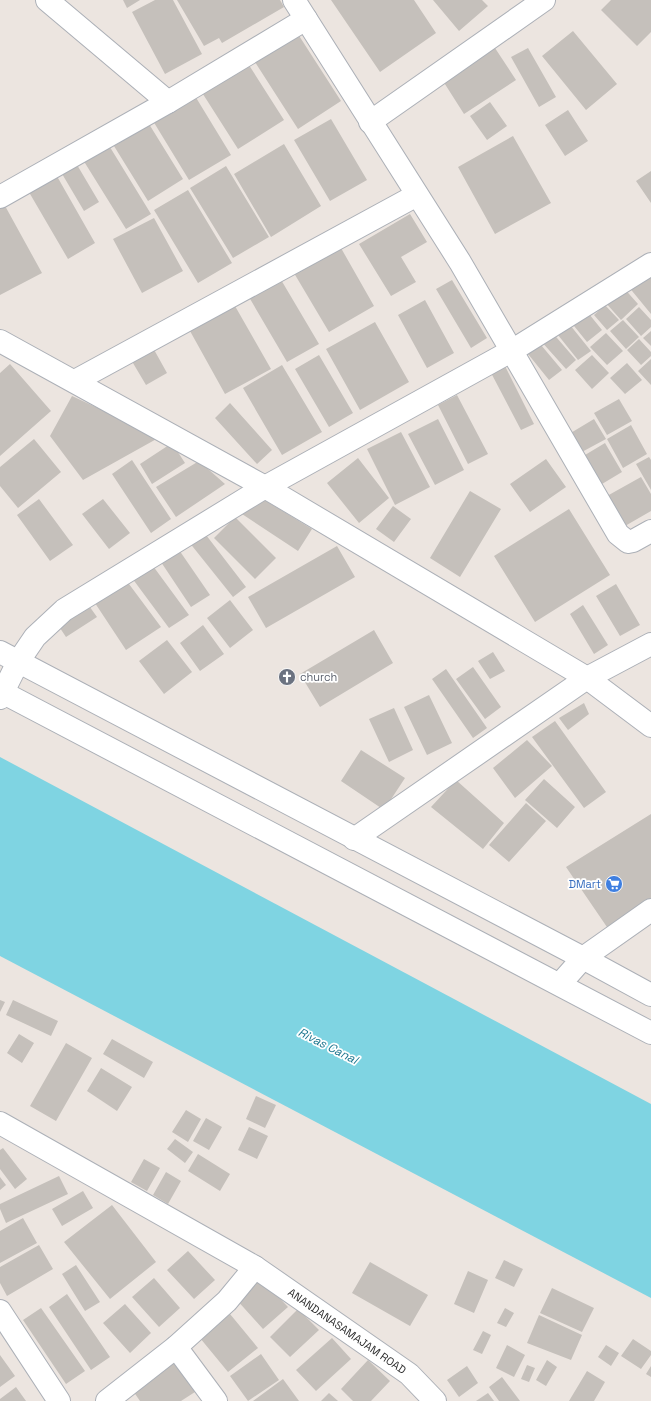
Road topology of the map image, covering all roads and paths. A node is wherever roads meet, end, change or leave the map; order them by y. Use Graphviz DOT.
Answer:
graph roads {
  1 [pos="47,0"];
  2 [pos="294,0"];
  3 [pos="544,0"];
  4 [pos="306,19"];
  5 [pos="168,102"];
  6 [pos="370,122"];
  7 [pos="417,195"];
  8 [pos="0,198"];
  9 [pos="651,264"];
  10 [pos="0,341"];
  11 [pos="513,350"];
  12 [pos="76,381"];
  13 [pos="265,487"];
  14 [pos="651,531"];
  15 [pos="651,644"];
  16 [pos="9,657"];
  17 [pos="587,678"];
  18 [pos="1,694"];
  19 [pos="651,726"];
  20 [pos="354,839"];
  21 [pos="651,910"];
  22 [pos="583,958"];
  23 [pos="560,984"];
  24 [pos="651,995"];
  25 [pos="651,1033"];
  26 [pos="0,1123"];
  27 [pos="255,1267"];
  28 [pos="0,1311"];
  29 [pos="176,1347"];
  30 [pos="59,1401"];
  31 [pos="107,1401"];
  32 [pos="216,1401"];
  33 [pos="435,1401"];
  1 -- 5 [label="street"];
  2 -- 4 [label="street"];
  3 -- 6 [label="street"];
  4 -- 5 [label="street"];
  4 -- 6 [label="street"];
  5 -- 8 [label="street"];
  6 -- 7 [label="street"];
  7 -- 11 [label="street"];
  7 -- 12 [label="street"];
  9 -- 11 [label="street"];
  10 -- 12 [label="street"];
  11 -- 13 [label="street"];
  11 -- 14 [label="street"];
  12 -- 13 [label="street"];
  13 -- 16 [label="street"];
  13 -- 17 [label="street"];
  15 -- 17 [label="street"];
  16 -- 18 [label="street"];
  16 -- 20 [label="street"];
  17 -- 19 [label="street"];
  17 -- 20 [label="street"];
  18 -- 23 [label="street"];
  20 -- 22 [label="street"];
  21 -- 22 [label="street"];
  22 -- 23 [label="street"];
  22 -- 24 [label="street"];
  23 -- 25 [label="street"];
  26 -- 27 [label="street, ANANDANASAMAJAM ROAD"];
  27 -- 29 [label="street"];
  27 -- 33 [label="street, ANANDANASAMAJAM ROAD"];
  28 -- 30 [label="street"];
  29 -- 31 [label="street"];
  29 -- 32 [label="street"];
}
